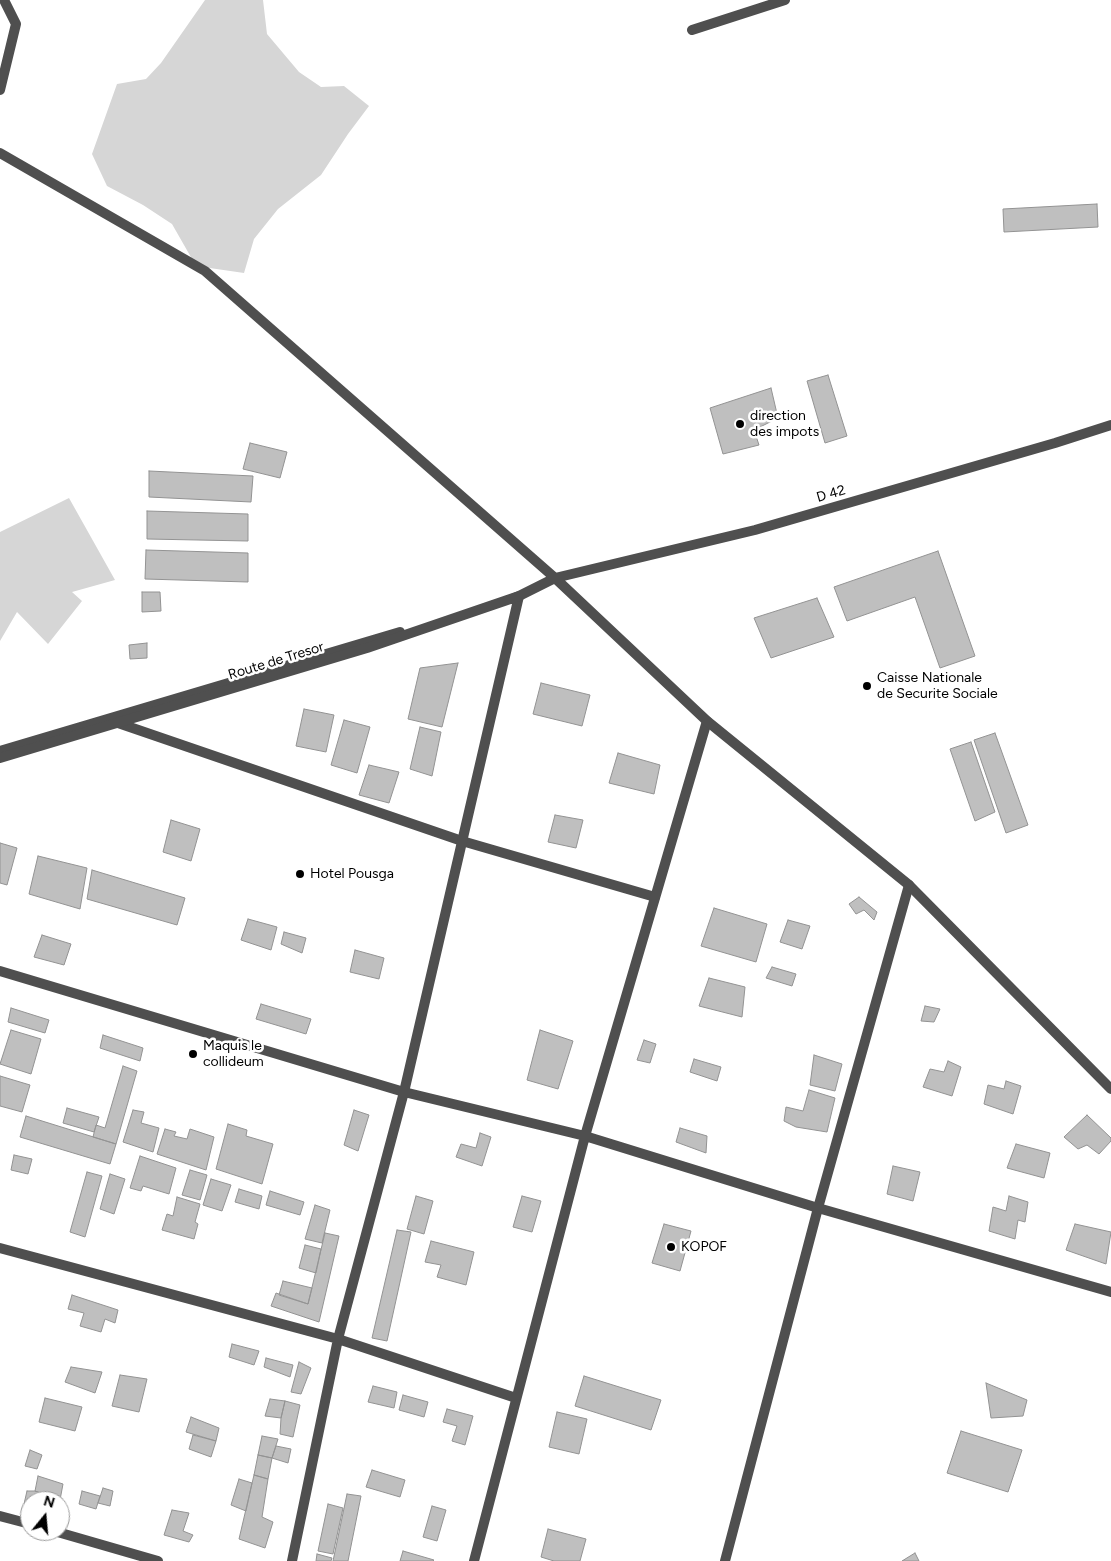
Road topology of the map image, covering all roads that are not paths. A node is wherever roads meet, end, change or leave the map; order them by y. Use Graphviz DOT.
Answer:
graph roads {
  1 [pos="4,0"];
  2 [pos="784,0"];
  3 [pos="692,30"];
  4 [pos="0,90"];
  5 [pos="0,153"];
  6 [pos="1111,425"];
  7 [pos="555,578"];
  8 [pos="519,596"];
  9 [pos="707,721"];
  10 [pos="118,723"];
  11 [pos="0,751"];
  12 [pos="0,758"];
  13 [pos="462,841"];
  14 [pos="909,885"];
  15 [pos="655,897"];
  16 [pos="0,971"];
  17 [pos="1111,1089"];
  18 [pos="404,1092"];
  19 [pos="585,1136"];
  20 [pos="818,1208"];
  21 [pos="0,1248"];
  22 [pos="1111,1292"];
  23 [pos="338,1340"];
  24 [pos="516,1398"];
  25 [pos="0,1516"];
  26 [pos="20,1521"];
  27 [pos="70,1536"];
  28 [pos="158,1561"];
  29 [pos="292,1561"];
  30 [pos="474,1561"];
  31 [pos="725,1561"];
  1 -- 4 [label="street"];
  2 -- 3 [label="street"];
  5 -- 7 [label="street"];
  6 -- 7 [label="street, D 42 / D 42"];
  7 -- 8 [label="street, Route de Tresor"];
  7 -- 9 [label="street"];
  8 -- 10 [label="street, Route de Tresor"];
  8 -- 11 [label="street"];
  8 -- 13 [label="street"];
  9 -- 14 [label="street"];
  9 -- 15 [label="street"];
  10 -- 12 [label="street, Route de Tresor"];
  10 -- 13 [label="street"];
  13 -- 15 [label="street"];
  13 -- 18 [label="street"];
  14 -- 17 [label="street"];
  14 -- 20 [label="street"];
  15 -- 19 [label="street"];
  16 -- 18 [label="street"];
  18 -- 19 [label="street"];
  18 -- 23 [label="street"];
  19 -- 20 [label="street"];
  19 -- 24 [label="street"];
  20 -- 22 [label="street"];
  20 -- 31 [label="street"];
  21 -- 23 [label="street"];
  23 -- 24 [label="street"];
  23 -- 29 [label="street"];
  24 -- 30 [label="street"];
  25 -- 26 [label="street"];
  27 -- 28 [label="street"];
}
